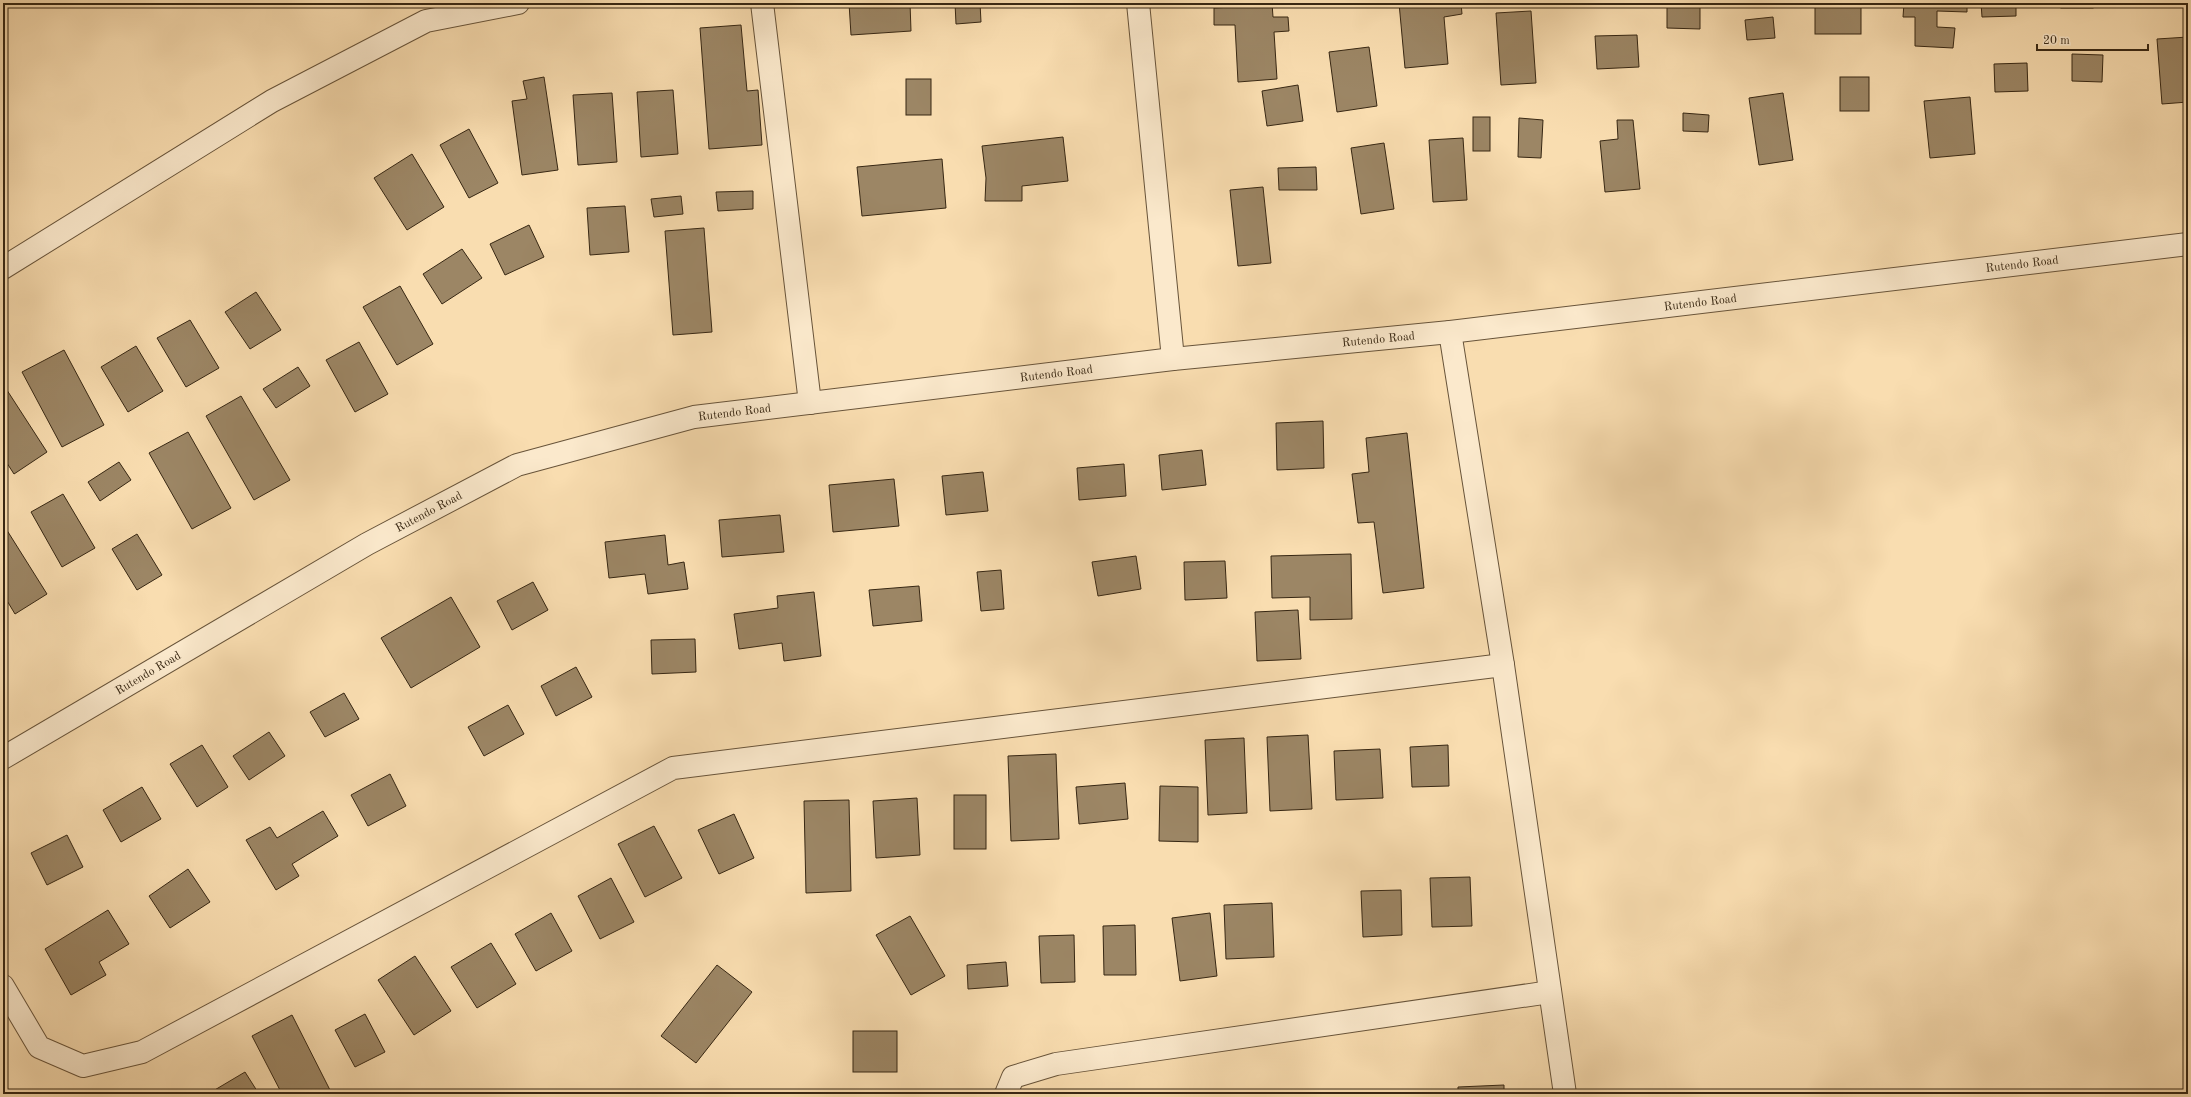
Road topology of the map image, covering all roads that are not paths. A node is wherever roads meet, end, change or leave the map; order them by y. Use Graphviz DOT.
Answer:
graph roads {
  1 [pos="518,3"];
  2 [pos="762,3"];
  3 [pos="1138,3"];
  4 [pos="2188,244"];
  5 [pos="3,268"];
  6 [pos="1450,332"];
  7 [pos="1173,359"];
  8 [pos="810,403"];
  9 [pos="1503,665"];
  10 [pos="3,758"];
  11 [pos="3,986"];
  12 [pos="1550,992"];
  13 [pos="1006,1094"];
  14 [pos="1565,1094"];
  1 -- 5 [label="street"];
  2 -- 8 [label="street"];
  3 -- 7 [label="street"];
  4 -- 6 [label="street, Rutendo Road"];
  6 -- 7 [label="street, Rutendo Road"];
  6 -- 9 [label="street"];
  7 -- 8 [label="street, Rutendo Road"];
  8 -- 10 [label="street, Rutendo Road"];
  9 -- 11 [label="street"];
  9 -- 12 [label="street"];
  12 -- 13 [label="street"];
  12 -- 14 [label="street"];
}
